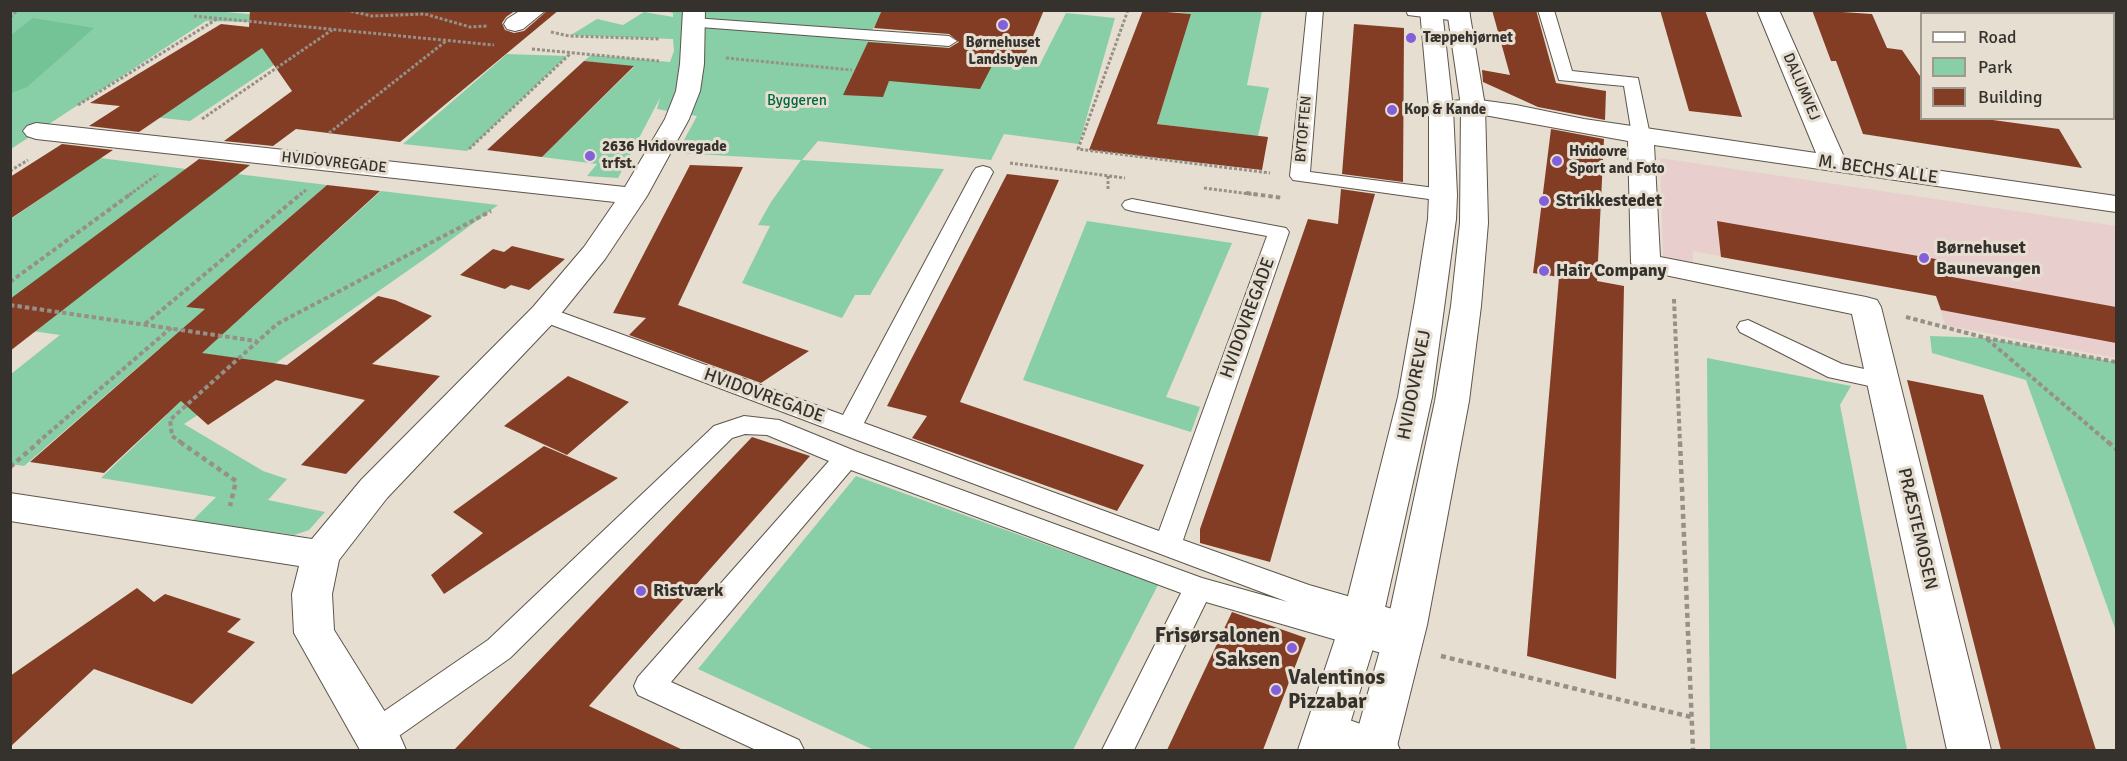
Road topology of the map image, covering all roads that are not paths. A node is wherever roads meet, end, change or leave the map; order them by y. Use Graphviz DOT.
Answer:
graph roads {
  1 [pos="536,10"];
  2 [pos="1315,10"];
  3 [pos="1546,10"];
  4 [pos="1768,10"];
  5 [pos="1426,11"];
  6 [pos="1459,12"];
  7 [pos="693,17"];
  8 [pos="515,24"];
  9 [pos="949,41"];
  10 [pos="1462,111"];
  11 [pos="36,131"];
  12 [pos="1641,135"];
  13 [pos="1834,164"];
  14 [pos="983,172"];
  15 [pos="1443,195"];
  16 [pos="633,196"];
  17 [pos="2116,204"];
  18 [pos="1132,205"];
  19 [pos="544,314"];
  20 [pos="1748,327"];
  21 [pos="1883,381"];
  22 [pos="849,428"];
  23 [pos="846,458"];
  24 [pos="10,507"];
  25 [pos="1168,544"];
  26 [pos="321,555"];
  27 [pos="1198,588"];
  28 [pos="1361,623"];
  29 [pos="1405,635"];
  30 [pos="1324,741"];
  31 [pos="380,743"];
  32 [pos="788,750"];
  33 [pos="1118,750"];
  34 [pos="1375,750"];
  35 [pos="1969,750"];
  1 -- 8 [label="street"];
  2 -- 15 [label="lane, BYTOFTEN"];
  3 -- 12 [label="lane"];
  4 -- 13 [label="street, DALUMVEJ"];
  5 -- 6 [label="street"];
  5 -- 10 [label="street, HVIDOVREVEJ"];
  6 -- 10 [label="street, HVIDOVREVEJ"];
  7 -- 9 [label="lane"];
  7 -- 16 [label="street"];
  10 -- 12 [label="street, M. BECHS ALLE"];
  10 -- 15 [label="street, HVIDOVREVEJ"];
  10 -- 29 [label="street, HVIDOVREVEJ"];
  11 -- 16 [label="street, HVIDOVREGADE"];
  12 -- 13 [label="street, M. BECHS ALLE"];
  12 -- 21 [label="street, PRÆSTEMOSEN"];
  13 -- 17 [label="street, M. BECHS ALLE"];
  14 -- 22 [label="lane"];
  15 -- 28 [label="street, HVIDOVREVEJ"];
  16 -- 19 [label="street"];
  18 -- 25 [label="lane, HVIDOVREGADE"];
  19 -- 22 [label="lane, HVIDOVREGADE"];
  19 -- 26 [label="street"];
  20 -- 21 [label="lane"];
  21 -- 35 [label="street, PRÆSTEMOSEN"];
  22 -- 25 [label="lane, HVIDOVREGADE"];
  23 -- 27 [label="lane"];
  23 -- 31 [label="lane"];
  23 -- 32 [label="lane"];
  24 -- 26 [label="street"];
  25 -- 28 [label="lane, HVIDOVREGADE"];
  26 -- 31 [label="street"];
  27 -- 28 [label="lane"];
  27 -- 33 [label="lane"];
  28 -- 29 [label="lane"];
  28 -- 30 [label="street, HVIDOVREVEJ"];
  29 -- 34 [label="street, HVIDOVREVEJ"];
  30 -- 34 [label="street"];
}
